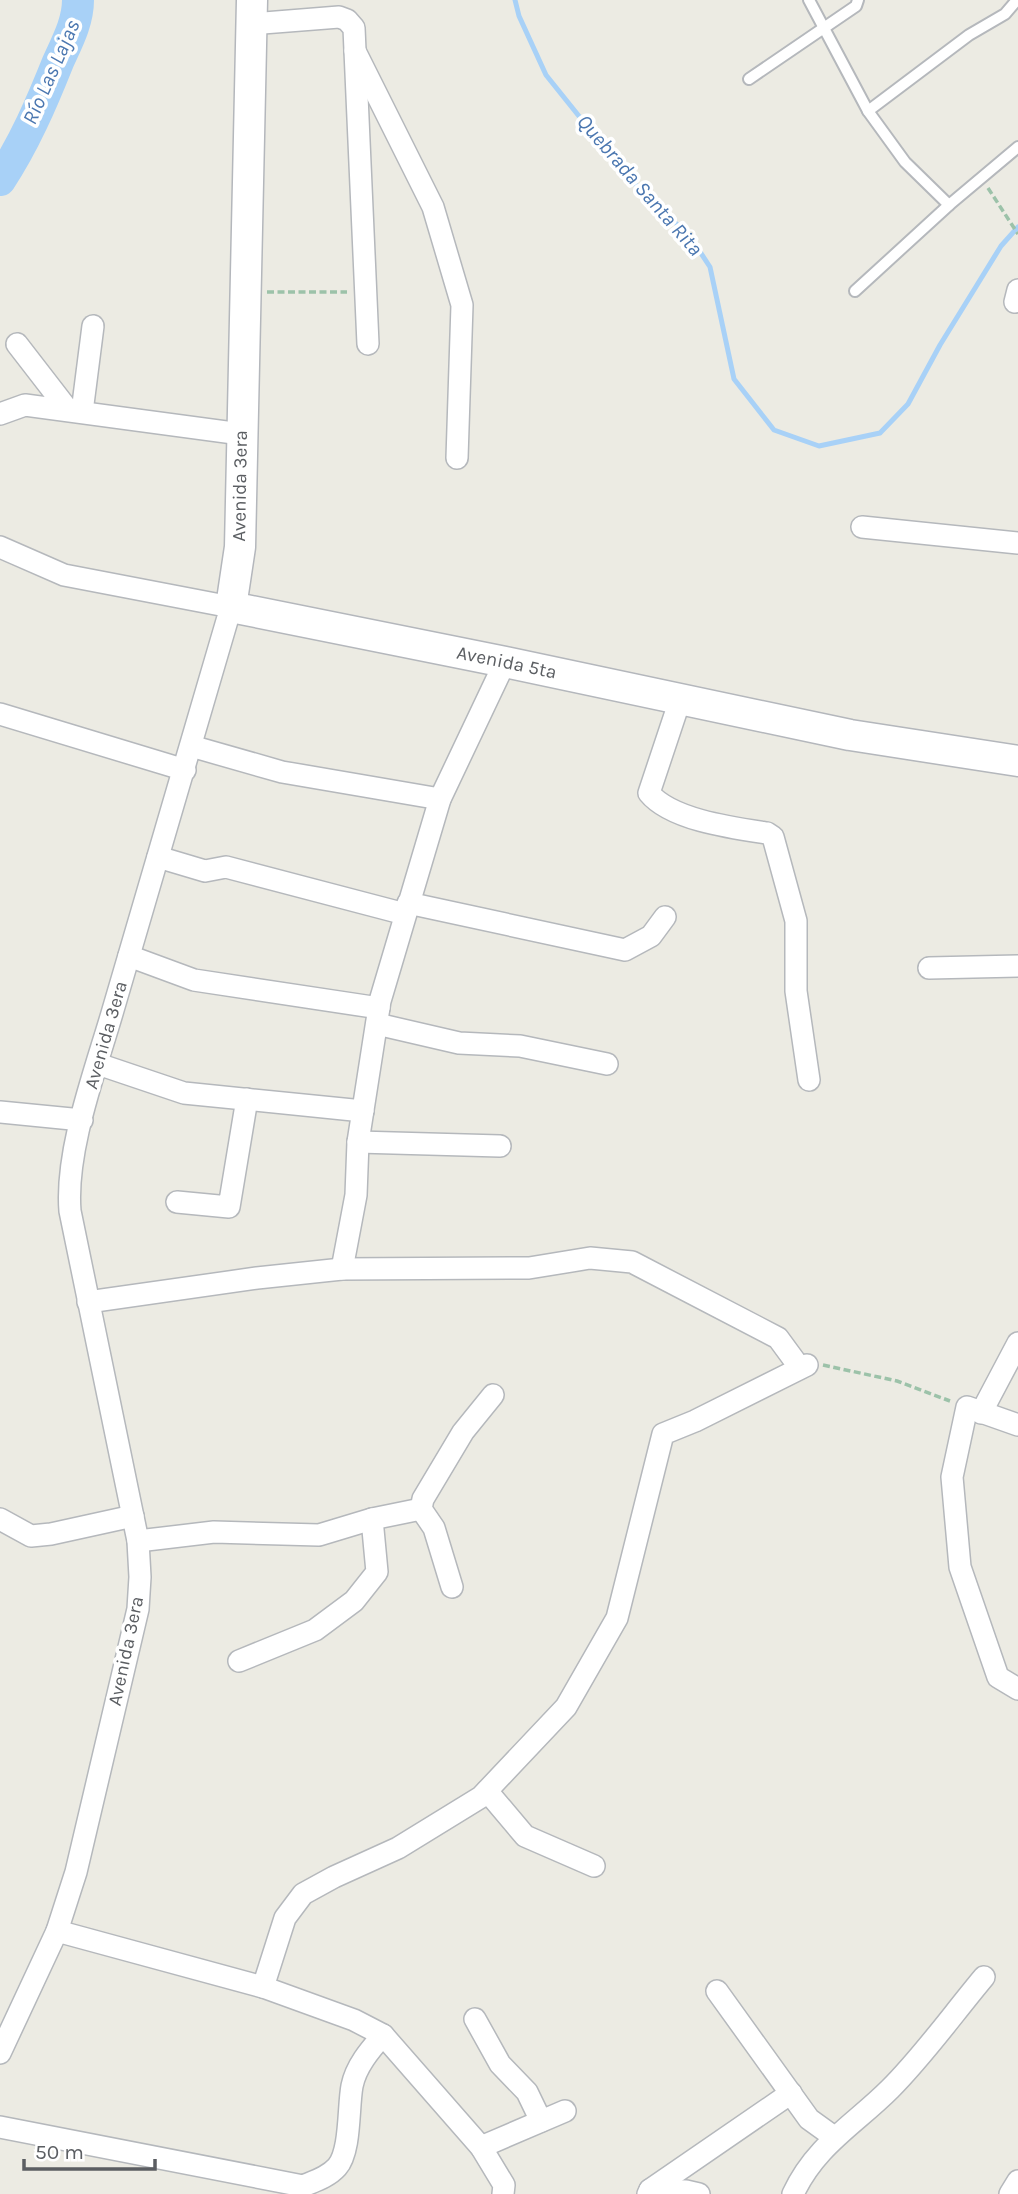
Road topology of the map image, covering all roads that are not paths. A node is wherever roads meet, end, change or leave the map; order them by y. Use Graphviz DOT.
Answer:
graph roads {
  1 [pos="809,0"];
  2 [pos="858,0"];
  3 [pos="1017,0"];
  4 [pos="252,12"];
  5 [pos="824,27"];
  6 [pos="355,51"];
  7 [pos="749,79"];
  8 [pos="867,111"];
  9 [pos="1018,148"];
  10 [pos="949,205"];
  11 [pos="855,291"];
  12 [pos="93,326"];
  13 [pos="17,344"];
  14 [pos="368,344"];
  15 [pos="75,411"];
  16 [pos="0,415"];
  17 [pos="241,434"];
  18 [pos="457,458"];
  19 [pos="862,527"];
  20 [pos="1018,543"];
  21 [pos="0,547"];
  22 [pos="231,607"];
  23 [pos="505,662"];
  24 [pos="680,700"];
  25 [pos="0,714"];
  26 [pos="191,746"];
  27 [pos="1018,761"];
  28 [pos="185,769"];
  29 [pos="440,799"];
  30 [pos="158,857"];
  31 [pos="407,909"];
  32 [pos="665,917"];
  33 [pos="129,956"];
  34 [pos="1018,967"];
  35 [pos="929,968"];
  36 [pos="378,1016"];
  37 [pos="98,1064"];
  38 [pos="607,1064"];
  39 [pos="809,1080"];
  40 [pos="247,1099"];
  41 [pos="363,1111"];
  42 [pos="0,1112"];
  43 [pos="82,1120"];
  44 [pos="358,1142"];
  45 [pos="500,1146"];
  46 [pos="177,1202"];
  47 [pos="342,1269"];
  48 [pos="88,1302"];
  49 [pos="1018,1343"];
  50 [pos="493,1395"];
  51 [pos="974,1410"];
  52 [pos="1018,1425"];
  53 [pos="421,1509"];
  54 [pos="133,1516"];
  55 [pos="0,1519"];
  56 [pos="372,1519"];
  57 [pos="138,1541"];
  58 [pos="452,1587"];
  59 [pos="239,1661"];
  60 [pos="1018,1689"];
  61 [pos="487,1791"];
  62 [pos="594,1866"];
  63 [pos="57,1931"];
  64 [pos="984,1978"];
  65 [pos="263,1987"];
  66 [pos="717,1991"];
  67 [pos="475,2020"];
  68 [pos="383,2035"];
  69 [pos="0,2053"];
  70 [pos="791,2093"];
  71 [pos="565,2111"];
  72 [pos="541,2121"];
  73 [pos="0,2127"];
  74 [pos="834,2137"];
  75 [pos="481,2147"];
  76 [pos="1018,2181"];
  77 [pos="649,2192"];
  78 [pos="503,2194"];
  79 [pos="699,2194"];
  80 [pos="793,2194"];
  81 [pos="1010,2194"];
  1 -- 5 [label="lane"];
  2 -- 5 [label="lane"];
  3 -- 8 [label="lane"];
  4 -- 6 [label="street"];
  4 -- 17 [label="street, Avenida 3era"];
  5 -- 7 [label="lane"];
  5 -- 8 [label="lane"];
  6 -- 14 [label="street"];
  6 -- 18 [label="street"];
  8 -- 10 [label="lane"];
  9 -- 10 [label="lane"];
  10 -- 11 [label="lane"];
  12 -- 15 [label="street"];
  13 -- 15 [label="street"];
  15 -- 16 [label="street"];
  15 -- 17 [label="street"];
  17 -- 22 [label="street, Avenida 3era"];
  19 -- 20 [label="street"];
  21 -- 22 [label="street, Avenida 5ta"];
  22 -- 23 [label="street, Avenida 5ta"];
  22 -- 26 [label="street, Avenida 3era"];
  23 -- 24 [label="street, Avenida 5ta"];
  23 -- 29 [label="street"];
  24 -- 27 [label="street, Avenida 5ta"];
  24 -- 39 [label="street"];
  25 -- 28 [label="street"];
  26 -- 28 [label="street, Avenida 3era"];
  26 -- 29 [label="street"];
  28 -- 30 [label="street, Avenida 3era"];
  29 -- 31 [label="street"];
  30 -- 31 [label="street"];
  30 -- 33 [label="street, Avenida 3era"];
  31 -- 32 [label="street"];
  31 -- 36 [label="street"];
  33 -- 36 [label="street"];
  33 -- 37 [label="street, Avenida 3era"];
  34 -- 35 [label="street"];
  36 -- 38 [label="street"];
  36 -- 41 [label="street"];
  37 -- 40 [label="street"];
  37 -- 43 [label="street, Avenida 3era"];
  40 -- 41 [label="street"];
  40 -- 46 [label="street"];
  41 -- 44 [label="street"];
  42 -- 43 [label="street"];
  43 -- 48 [label="street, Avenida 3era"];
  44 -- 45 [label="street"];
  44 -- 47 [label="street"];
  47 -- 48 [label="street"];
  47 -- 61 [label="street"];
  48 -- 54 [label="street, Avenida 3era"];
  49 -- 51 [label="street"];
  50 -- 53 [label="street"];
  51 -- 52 [label="street"];
  51 -- 60 [label="street"];
  53 -- 56 [label="street"];
  53 -- 58 [label="street"];
  54 -- 55 [label="street"];
  54 -- 57 [label="street, Avenida 3era"];
  56 -- 57 [label="street"];
  56 -- 59 [label="street"];
  57 -- 63 [label="street, Avenida 3era"];
  61 -- 62 [label="street"];
  61 -- 65 [label="street"];
  63 -- 65 [label="street"];
  63 -- 69 [label="street, Avenida 3era"];
  64 -- 74 [label="street"];
  65 -- 68 [label="street"];
  66 -- 70 [label="street"];
  67 -- 72 [label="street"];
  68 -- 73 [label="street"];
  68 -- 75 [label="street"];
  70 -- 74 [label="street"];
  70 -- 77 [label="street"];
  71 -- 72 [label="street"];
  72 -- 75 [label="street"];
  74 -- 80 [label="street"];
  75 -- 78 [label="street"];
  76 -- 81 [label="street"];
  77 -- 79 [label="street"];
}
